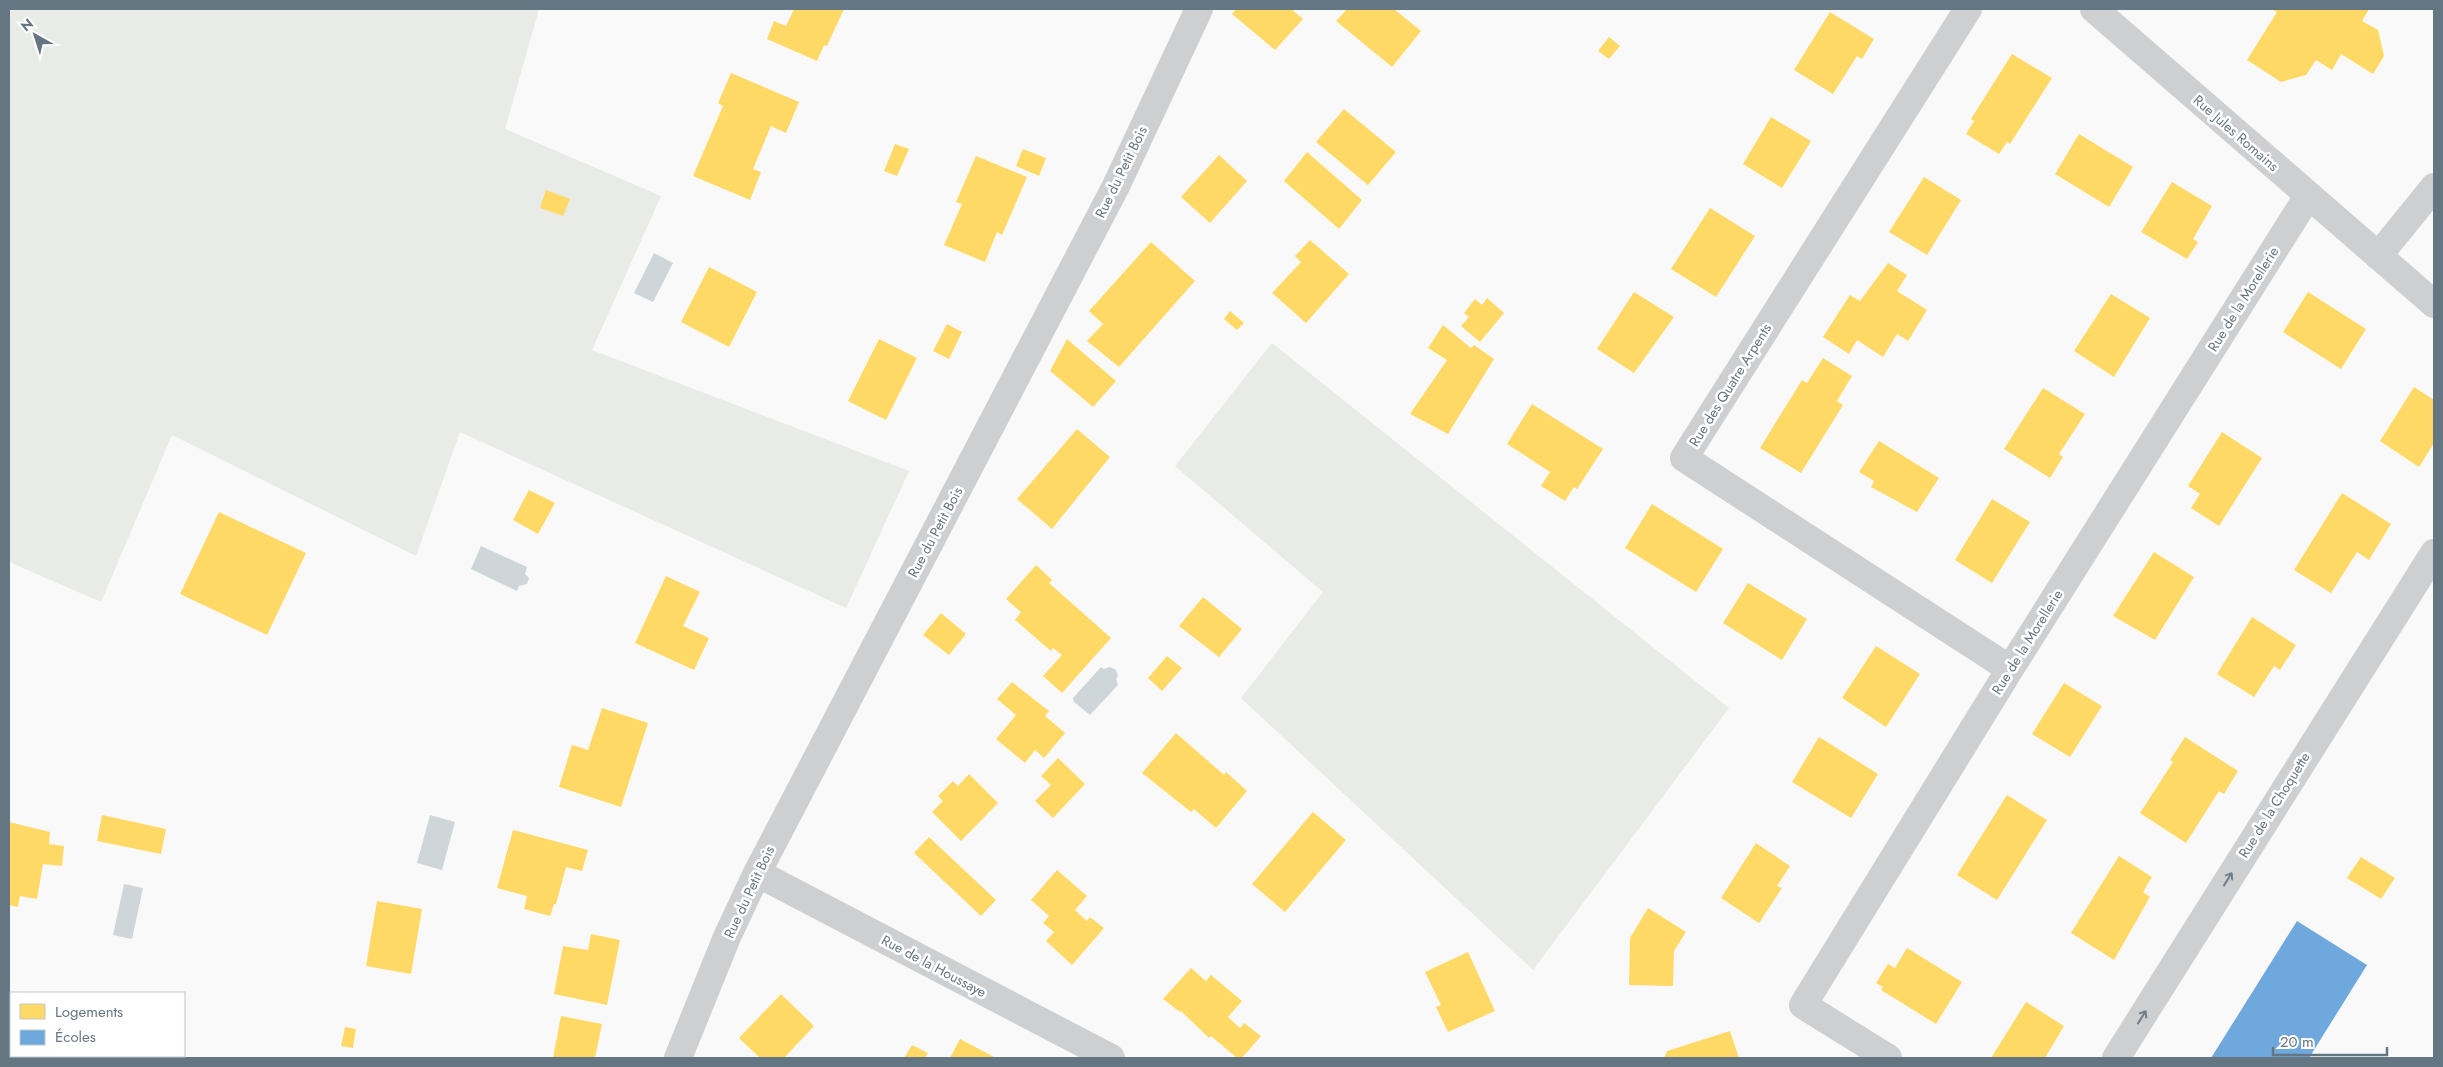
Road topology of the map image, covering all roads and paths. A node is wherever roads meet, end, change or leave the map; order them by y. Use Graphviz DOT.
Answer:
graph roads {
  1 [pos="1199,9"];
  2 [pos="1968,9"];
  3 [pos="2094,9"];
  4 [pos="2434,187"];
  5 [pos="2308,196"];
  6 [pos="2378,256"];
  7 [pos="2434,304"];
  8 [pos="2434,553"];
  9 [pos="2010,670"];
  10 [pos="757,873"];
  11 [pos="678,1058"];
  12 [pos="1111,1058"];
  13 [pos="1888,1058"];
  14 [pos="2116,1058"];
  1 -- 10 [label="street, Rue du Petit Bois"];
  2 -- 9 [label="street, Rue des Quatre Arpents"];
  3 -- 5 [label="street, Rue Jules Romains"];
  4 -- 6 [label="street"];
  5 -- 6 [label="street, Rue Jules Romains"];
  5 -- 9 [label="street, Rue de la Morellerie"];
  6 -- 7 [label="street, Rue Jules Romains"];
  14 -- 8 [label="street, Rue de la Choquette, one-way"];
  9 -- 13 [label="street, Rue de la Morellerie"];
  10 -- 11 [label="street, Rue du Petit Bois"];
  10 -- 12 [label="street, Rue de la Houssaye"];
}
